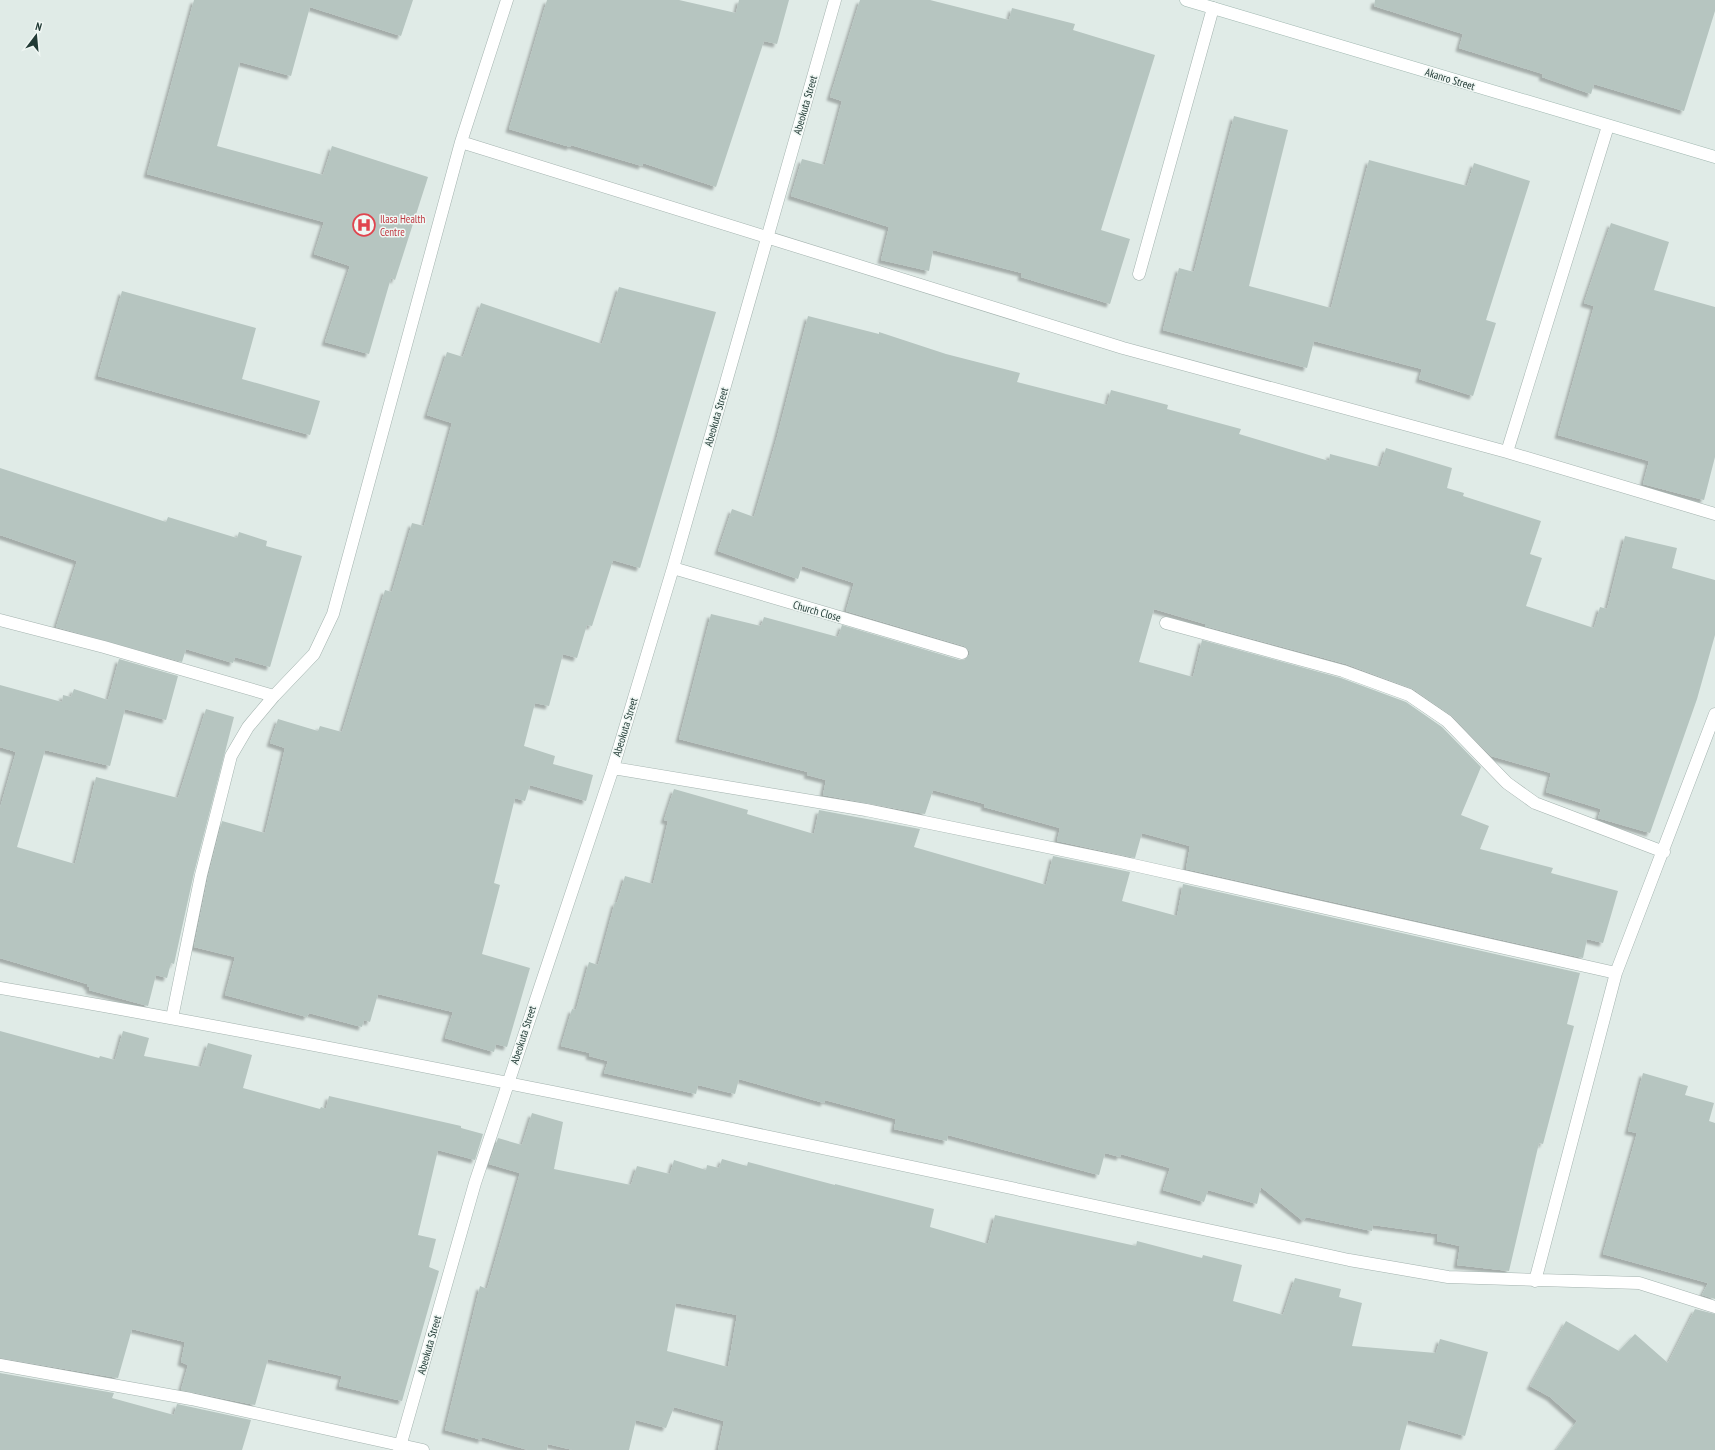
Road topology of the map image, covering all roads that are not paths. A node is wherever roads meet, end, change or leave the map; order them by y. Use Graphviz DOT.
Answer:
graph roads {
  1 [pos="507,0"];
  2 [pos="835,0"];
  3 [pos="1186,0"];
  4 [pos="1213,8"];
  5 [pos="1608,126"];
  6 [pos="461,142"];
  7 [pos="1715,157"];
  8 [pos="767,237"];
  9 [pos="1139,274"];
  10 [pos="1507,452"];
  11 [pos="1715,514"];
  12 [pos="673,568"];
  13 [pos="0,620"];
  14 [pos="1166,623"];
  15 [pos="962,653"];
  16 [pos="274,696"];
  17 [pos="1715,714"];
  18 [pos="613,768"];
  19 [pos="1664,852"];
  20 [pos="1616,973"];
  21 [pos="0,988"];
  22 [pos="172,1018"];
  23 [pos="508,1082"];
  24 [pos="1535,1281"];
  25 [pos="1715,1307"];
  26 [pos="0,1365"];
  27 [pos="399,1448"];
  28 [pos="423,1450"];
  1 -- 6 [label="street"];
  2 -- 8 [label="street, Abeokuta Street"];
  3 -- 4 [label="street, Akanro Street"];
  4 -- 5 [label="street, Akanro Street"];
  4 -- 9 [label="street"];
  5 -- 7 [label="street, Akanro Street"];
  5 -- 10 [label="street"];
  6 -- 8 [label="street"];
  6 -- 16 [label="street"];
  8 -- 10 [label="street"];
  8 -- 12 [label="street, Abeokuta Street"];
  10 -- 11 [label="street"];
  12 -- 15 [label="street, Church Close"];
  12 -- 18 [label="street, Abeokuta Street"];
  13 -- 16 [label="street"];
  14 -- 19 [label="street"];
  16 -- 22 [label="street"];
  17 -- 19 [label="street"];
  18 -- 20 [label="street"];
  18 -- 23 [label="street, Abeokuta Street"];
  19 -- 20 [label="street"];
  20 -- 24 [label="street"];
  21 -- 22 [label="street"];
  22 -- 23 [label="street"];
  23 -- 24 [label="street"];
  23 -- 27 [label="street, Abeokuta Street"];
  24 -- 25 [label="street"];
  26 -- 27 [label="street"];
  27 -- 28 [label="street"];
}
